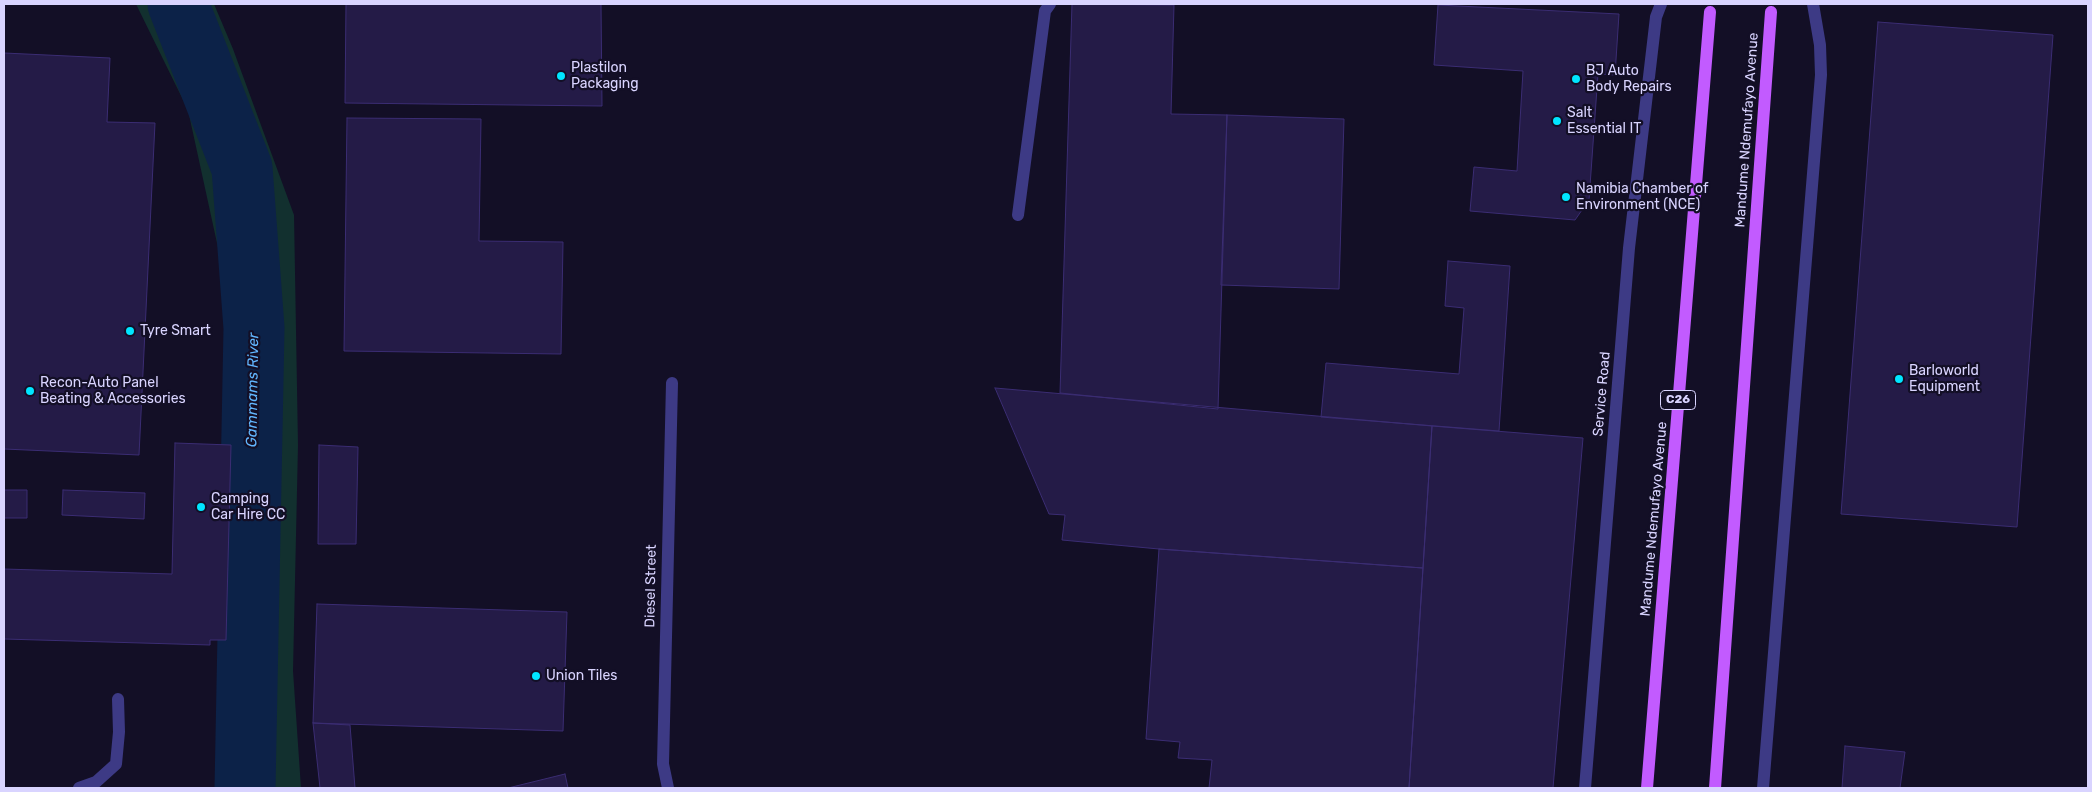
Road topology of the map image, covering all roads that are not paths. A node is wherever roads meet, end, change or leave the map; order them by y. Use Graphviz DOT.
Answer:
graph roads {
  1 [pos="1050,4"];
  2 [pos="1661,4"];
  3 [pos="1813,4"];
  4 [pos="1710,12"];
  5 [pos="1771,12"];
  6 [pos="1018,215"];
  7 [pos="672,383"];
  8 [pos="118,699"];
  9 [pos="79,788"];
  10 [pos="668,788"];
  11 [pos="1585,788"];
  12 [pos="1647,788"];
  13 [pos="1715,788"];
  14 [pos="1763,788"];
  1 -- 6 [label="street"];
  2 -- 11 [label="street, Service Road"];
  3 -- 14 [label="street"];
  4 -- 12 [label="main road, Mandume Ndemufayo Avenue / C26"];
  5 -- 13 [label="main road, Mandume Ndemufayo Avenue"];
  7 -- 10 [label="street, Diesel Street"];
  8 -- 9 [label="street"];
}
